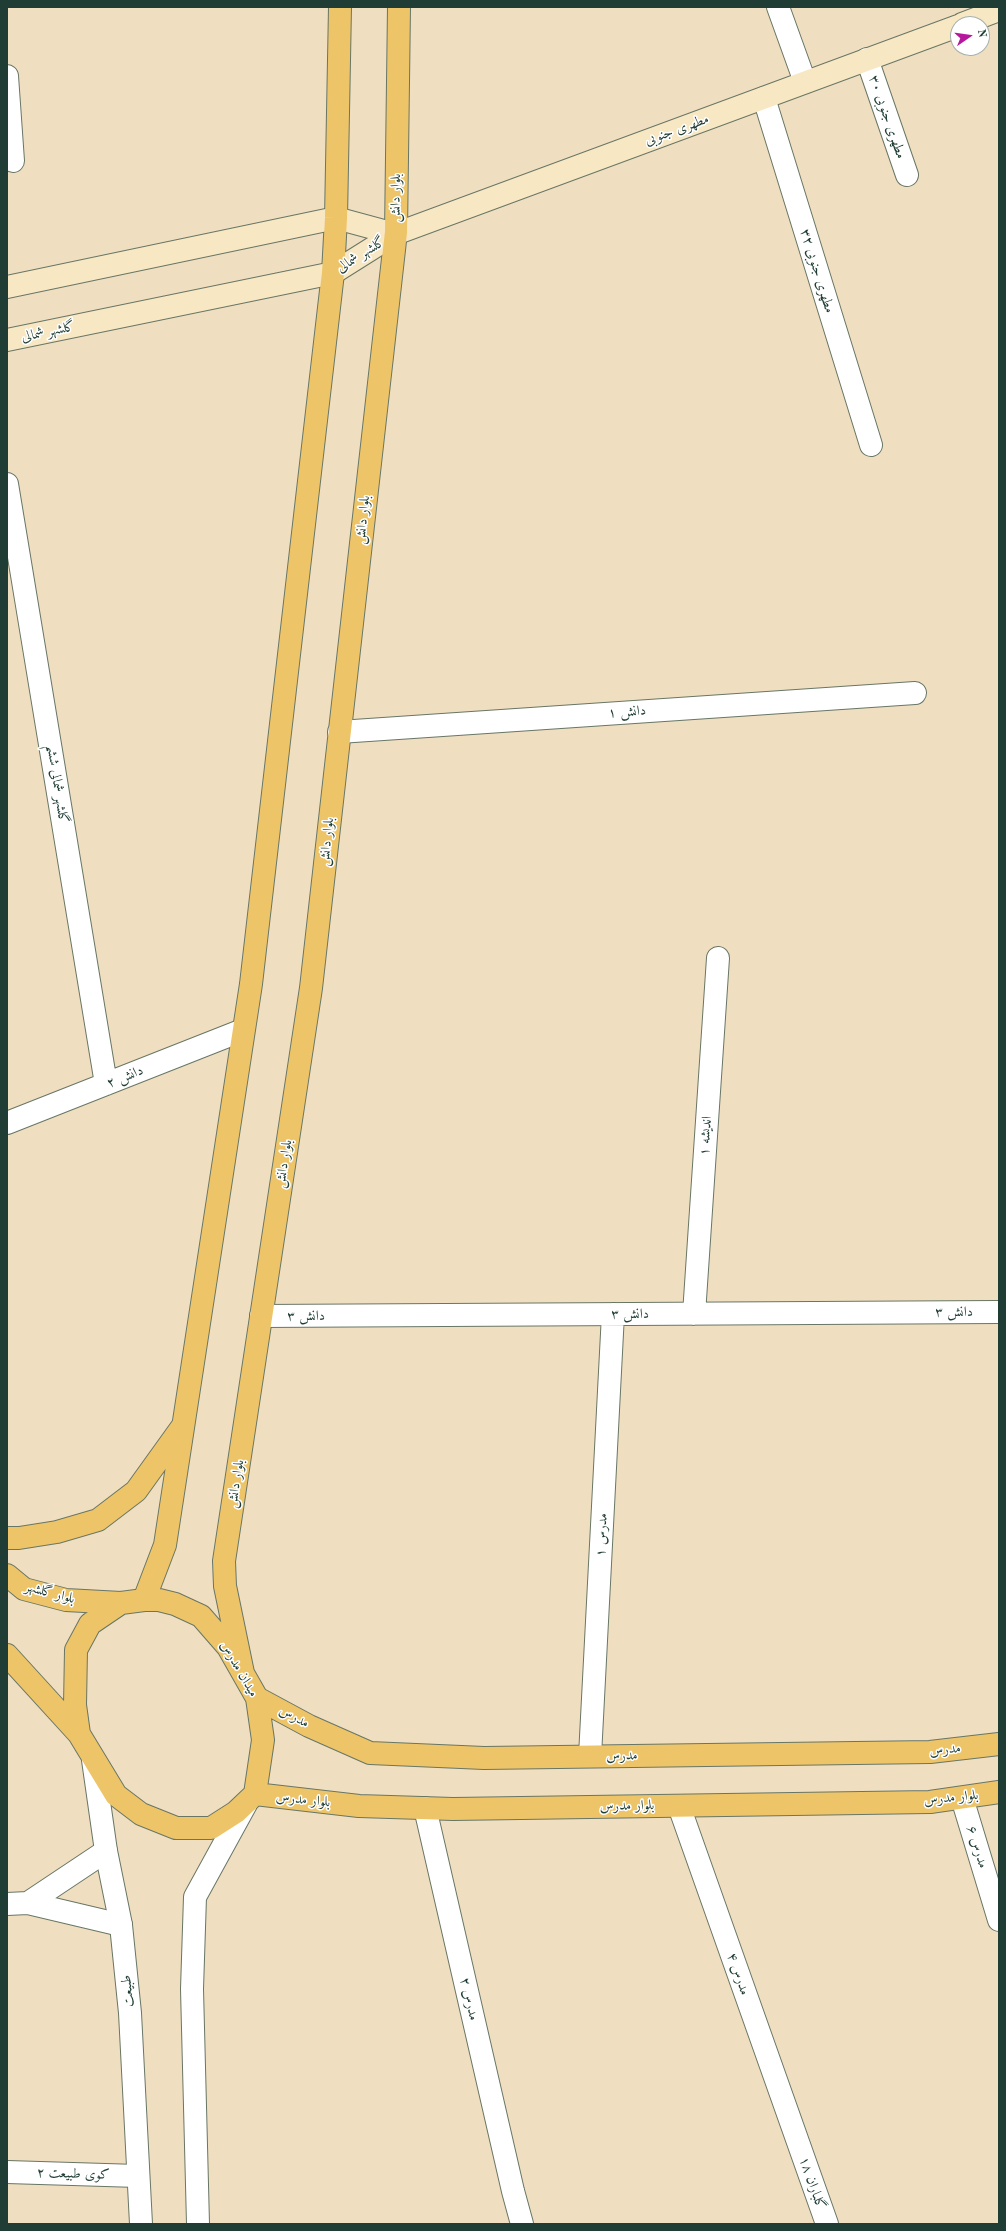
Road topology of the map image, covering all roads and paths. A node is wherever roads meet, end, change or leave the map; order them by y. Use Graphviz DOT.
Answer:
graph roads {
  1 [pos="340,7"];
  2 [pos="399,7"];
  3 [pos="778,7"];
  4 [pos="999,10"];
  5 [pos="983,16"];
  6 [pos="950,29"];
  7 [pos="868,59"];
  8 [pos="7,76"];
  9 [pos="805,82"];
  10 [pos="764,98"];
  11 [pos="13,161"];
  12 [pos="907,175"];
  13 [pos="336,218"];
  14 [pos="395,234"];
  15 [pos="333,273"];
  16 [pos="7,287"];
  17 [pos="7,340"];
  18 [pos="870,445"];
  19 [pos="7,484"];
  20 [pos="915,693"];
  21 [pos="339,732"];
  22 [pos="718,958"];
  23 [pos="244,1030"];
  24 [pos="106,1084"];
  25 [pos="7,1123"];
  26 [pos="999,1312"];
  27 [pos="613,1314"];
  28 [pos="694,1314"];
  29 [pos="261,1316"];
  30 [pos="184,1424"];
  31 [pos="7,1538"];
  32 [pos="7,1575"];
  33 [pos="144,1600"];
  34 [pos="121,1603"];
  35 [pos="7,1655"];
  36 [pos="243,1672"];
  37 [pos="257,1698"];
  38 [pos="79,1734"];
  39 [pos="999,1744"];
  40 [pos="590,1756"];
  41 [pos="94,1760"];
  42 [pos="999,1792"];
  43 [pos="962,1798"];
  44 [pos="250,1799"];
  45 [pos="679,1806"];
  46 [pos="425,1808"];
  47 [pos="106,1851"];
  48 [pos="18,1903"];
  49 [pos="999,1920"];
  50 [pos="121,1924"];
  51 [pos="798,2142"];
  52 [pos="7,2172"];
  53 [pos="138,2176"];
  54 [pos="140,2224"];
  55 [pos="198,2224"];
  56 [pos="522,2224"];
  57 [pos="827,2224"];
  1 -- 13 [label="main road"];
  2 -- 14 [label="main road, بلوار دانش"];
  3 -- 9 [label="street"];
  4 -- 5 [label="main road"];
  6 -- 7 [label="main road, مطهری جنوبی"];
  7 -- 9 [label="main road, مطهری جنوبی"];
  7 -- 12 [label="street, ۳۰ مطهری جنوبی"];
  8 -- 11 [label="street"];
  9 -- 10 [label="main road, مطهری جنوبی"];
  10 -- 14 [label="main road, مطهری جنوبی"];
  10 -- 18 [label="street, مطهری جنوبی ۳۲"];
  13 -- 14 [label="main road, گلشهر شمالی"];
  13 -- 15 [label="main road"];
  13 -- 16 [label="main road, گلشهر شمالی"];
  14 -- 15 [label="main road, گلشهر شمالی"];
  14 -- 21 [label="main road, بلوار دانش"];
  15 -- 17 [label="main road, گلشهر شمالی"];
  15 -- 23 [label="main road"];
  19 -- 24 [label="street, گلشهر شمالی ششم"];
  20 -- 21 [label="street, دانش ۱"];
  21 -- 29 [label="main road, بلوار دانش"];
  22 -- 28 [label="street, اندیشه ۱"];
  23 -- 24 [label="street, ۲ دانش"];
  23 -- 30 [label="main road"];
  24 -- 25 [label="street, ۲ دانش"];
  26 -- 28 [label="street, دانش ۳"];
  27 -- 28 [label="street, دانش ۳"];
  27 -- 29 [label="street, دانش ۳"];
  27 -- 40 [label="street, مدرس ۱"];
  29 -- 36 [label="main road, بلوار دانش"];
  30 -- 31 [label="main road"];
  30 -- 33 [label="main road"];
  32 -- 34 [label="main road, بلوار گلشهر"];
  33 -- 34 [label="main road, میدان مدرس"];
  33 -- 36 [label="main road, میدان مدرس"];
  34 -- 38 [label="main road, میدان مدرس"];
  35 -- 38 [label="main road"];
  36 -- 37 [label="main road, میدان مدرس"];
  37 -- 40 [label="main road, مدرس"];
  37 -- 44 [label="main road, میدان مدرس"];
  38 -- 41 [label="main road, میدان مدرس"];
  39 -- 40 [label="main road, مدرس"];
  41 -- 44 [label="main road, میدان مدرس"];
  41 -- 47 [label="street, طبیعت"];
  42 -- 43 [label="main road, بلوار مدرس"];
  43 -- 45 [label="main road, بلوار مدرس"];
  43 -- 49 [label="street, مدرس ۶"];
  44 -- 46 [label="main road, بلوار مدرس"];
  44 -- 55 [label="street"];
  45 -- 46 [label="main road, بلوار مدرس"];
  45 -- 51 [label="street, مدرس ۴"];
  46 -- 56 [label="street, مدرس ۲"];
  47 -- 48 [label="street"];
  47 -- 50 [label="street, طبیعت"];
  48 -- 50 [label="street"];
  50 -- 53 [label="street, طبیعت"];
  51 -- 57 [label="street, گلباران ۱۸"];
  52 -- 53 [label="street, ۲ کوی طبیعت"];
  53 -- 54 [label="street, طبیعت"];
}
